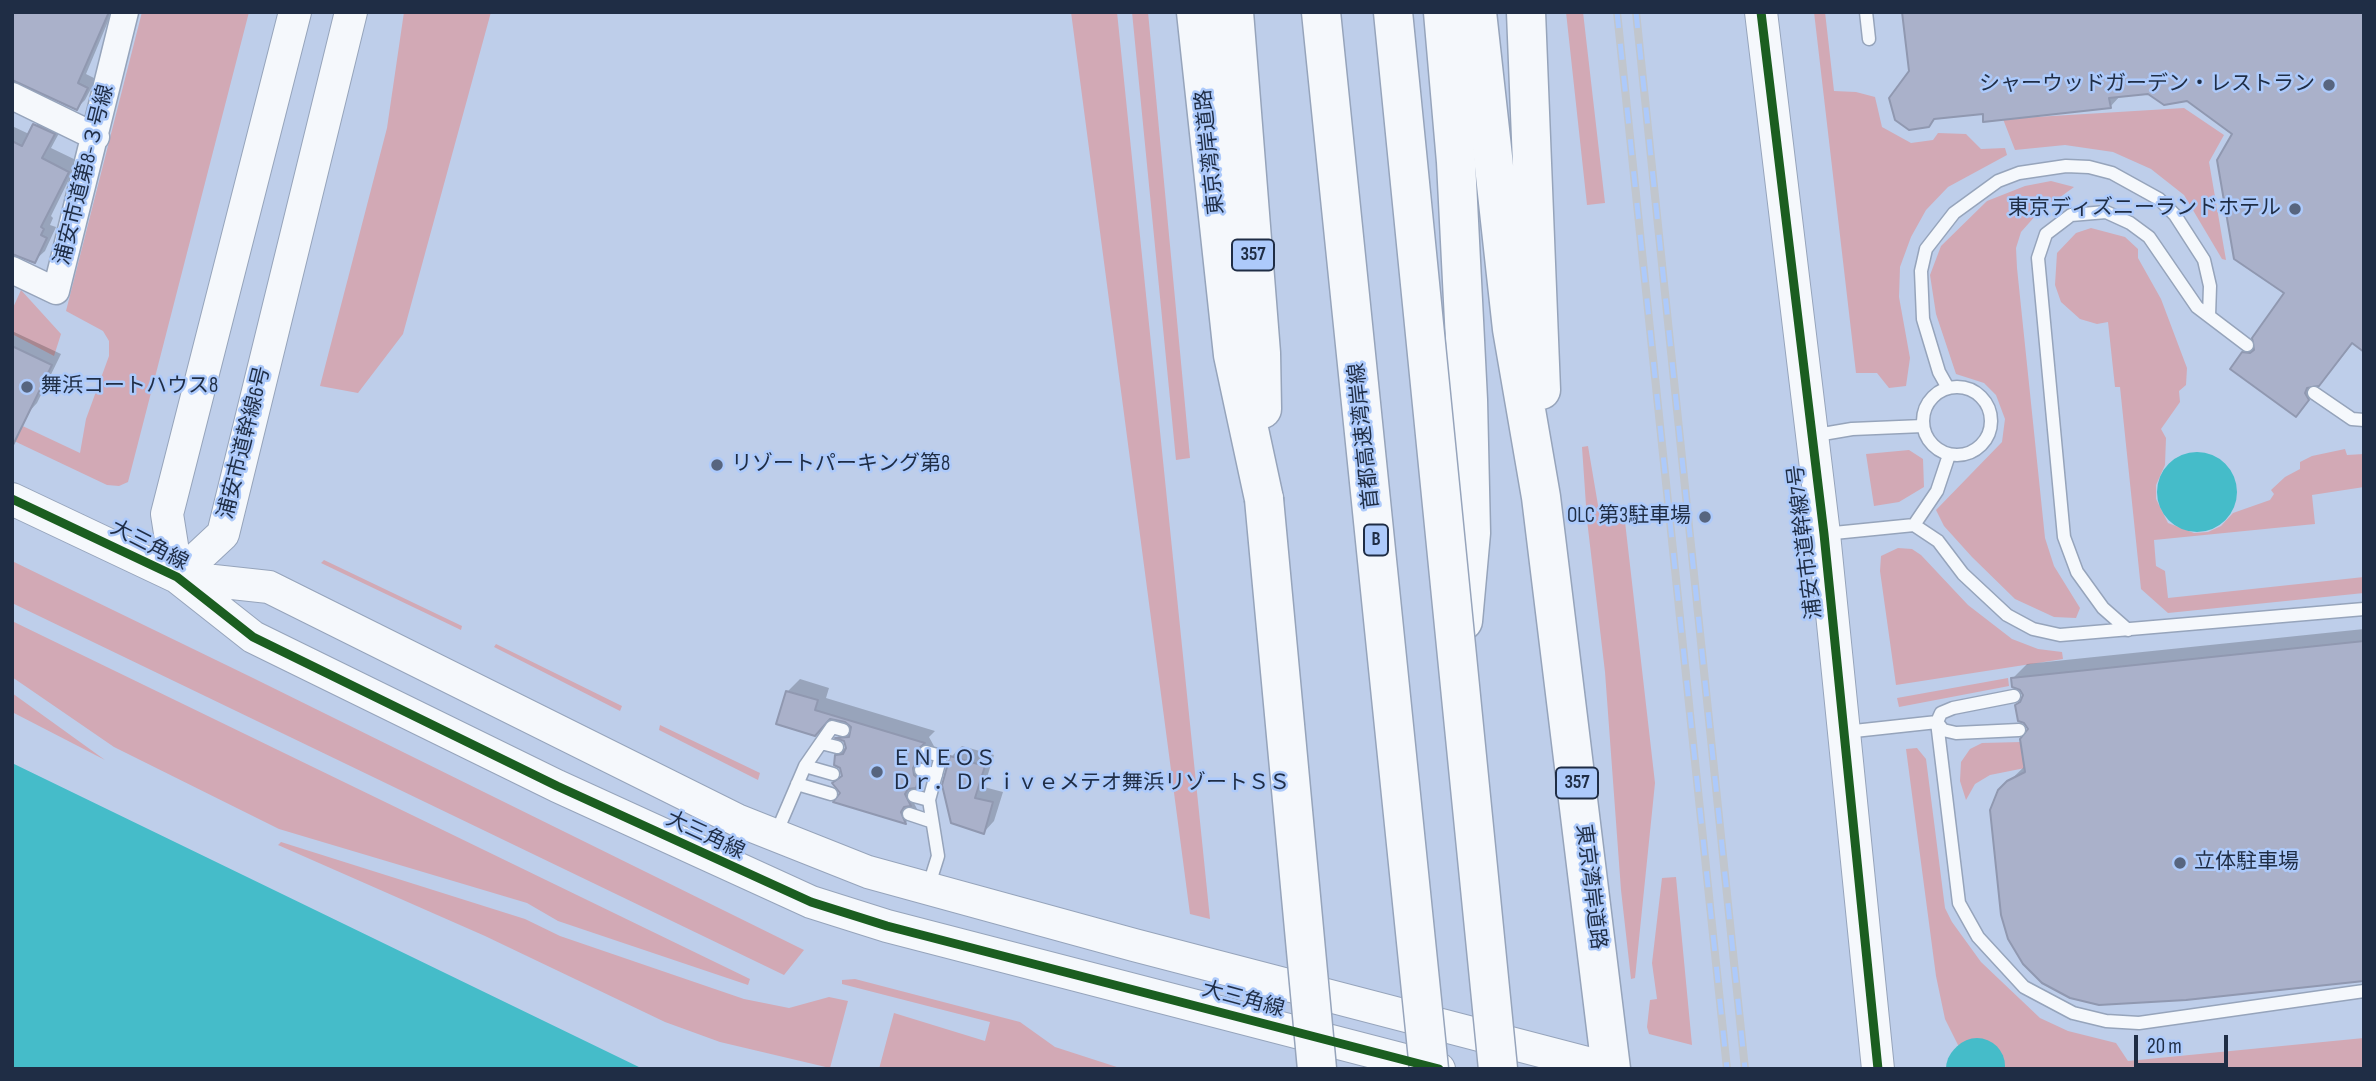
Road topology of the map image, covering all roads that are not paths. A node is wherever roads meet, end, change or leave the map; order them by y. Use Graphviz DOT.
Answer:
graph roads {
  1 [pos="125,12"];
  2 [pos="295,12"];
  3 [pos="351,12"];
  4 [pos="1196,12"];
  5 [pos="1234,12"];
  6 [pos="1321,12"];
  7 [pos="1393,12"];
  8 [pos="1443,12"];
  9 [pos="1477,12"];
  10 [pos="1526,12"];
  11 [pos="1760,12"];
  12 [pos="1866,12"];
  13 [pos="1869,39"];
  14 [pos="12,96"];
  15 [pos="96,137"];
  16 [pos="12,270"];
  17 [pos="2208,316"];
  18 [pos="2247,345"];
  19 [pos="1948,388"];
  20 [pos="2314,393"];
  21 [pos="2364,420"];
  22 [pos="1923,426"];
  23 [pos="1811,436"];
  24 [pos="1950,455"];
  25 [pos="1541,497"];
  26 [pos="12,499"];
  27 [pos="1264,499"];
  28 [pos="1914,524"];
  29 [pos="1824,534"];
  30 [pos="177,577"];
  31 [pos="2364,609"];
  32 [pos="2128,630"];
  33 [pos="1458,679"];
  34 [pos="2014,695"];
  35 [pos="1937,722"];
  36 [pos="843,730"];
  37 [pos="2019,730"];
  38 [pos="1845,732"];
  39 [pos="821,743"];
  40 [pos="836,747"];
  41 [pos="926,752"];
  42 [pos="805,766"];
  43 [pos="921,770"];
  44 [pos="833,774"];
  45 [pos="936,775"];
  46 [pos="797,784"];
  47 [pos="831,794"];
  48 [pos="914,796"];
  49 [pos="929,800"];
  50 [pos="909,814"];
  51 [pos="930,821"];
  52 [pos="775,836"];
  53 [pos="928,888"];
  54 [pos="2364,991"];
  55 [pos="1317,1069"];
  56 [pos="1429,1069"];
  57 [pos="1439,1069"];
  58 [pos="1498,1069"];
  59 [pos="1610,1069"];
  60 [pos="1878,1069"];
  1 -- 15 [label="street, 浦安市道第8-３号線"];
  2 -- 30 [label="street"];
  3 -- 30 [label="street, 浦安市道幹線6号"];
  4 -- 27 [label="highway, 東京湾岸道路 / 357"];
  5 -- 27 [label="highway, 東京湾岸道路 / 357"];
  6 -- 56 [label="highway, 首都高速湾岸線 / B, bridge"];
  7 -- 33 [label="highway, bridge"];
  8 -- 33 [label="highway, bridge"];
  9 -- 25 [label="highway, 東京湾岸道路 / 357"];
  10 -- 25 [label="highway, 東京湾岸道路 / 357"];
  11 -- 23 [label="street, 浦安市道幹線7号"];
  12 -- 13 [label="lane"];
  14 -- 15 [label="street"];
  15 -- 16 [label="street, 浦安市道第8-３号線"];
  17 -- 18 [label="lane"];
  17 -- 19 [label="lane"];
  17 -- 32 [label="lane"];
  19 -- 22 [label="lane"];
  19 -- 24 [label="lane"];
  20 -- 21 [label="lane"];
  22 -- 23 [label="lane"];
  22 -- 24 [label="lane"];
  23 -- 29 [label="street, 浦安市道幹線7号"];
  24 -- 28 [label="lane"];
  25 -- 59 [label="highway, 東京湾岸道路 / 357"];
  26 -- 30 [label="street, 大三角線"];
  27 -- 55 [label="highway, 東京湾岸道路 / 357, bridge"];
  28 -- 29 [label="lane"];
  28 -- 32 [label="lane"];
  29 -- 38 [label="street, 浦安市道幹線7号"];
  30 -- 52 [label="street, 大三角線"];
  30 -- 57 [label="street, 大三角線"];
  31 -- 32 [label="lane"];
  33 -- 58 [label="highway, bridge"];
  34 -- 35 [label="lane"];
  35 -- 37 [label="lane"];
  35 -- 38 [label="lane"];
  35 -- 54 [label="lane"];
  36 -- 39 [label="lane"];
  38 -- 60 [label="street, 浦安市道幹線7号"];
  39 -- 40 [label="lane"];
  39 -- 42 [label="lane"];
  41 -- 45 [label="lane"];
  42 -- 44 [label="lane"];
  42 -- 46 [label="lane"];
  43 -- 45 [label="lane"];
  45 -- 49 [label="lane"];
  46 -- 47 [label="lane"];
  46 -- 52 [label="lane"];
  48 -- 49 [label="lane"];
  49 -- 51 [label="lane"];
  50 -- 51 [label="lane"];
  51 -- 53 [label="lane"];
  52 -- 53 [label="street, 大三角線"];
  53 -- 59 [label="street, 大三角線"];
}
